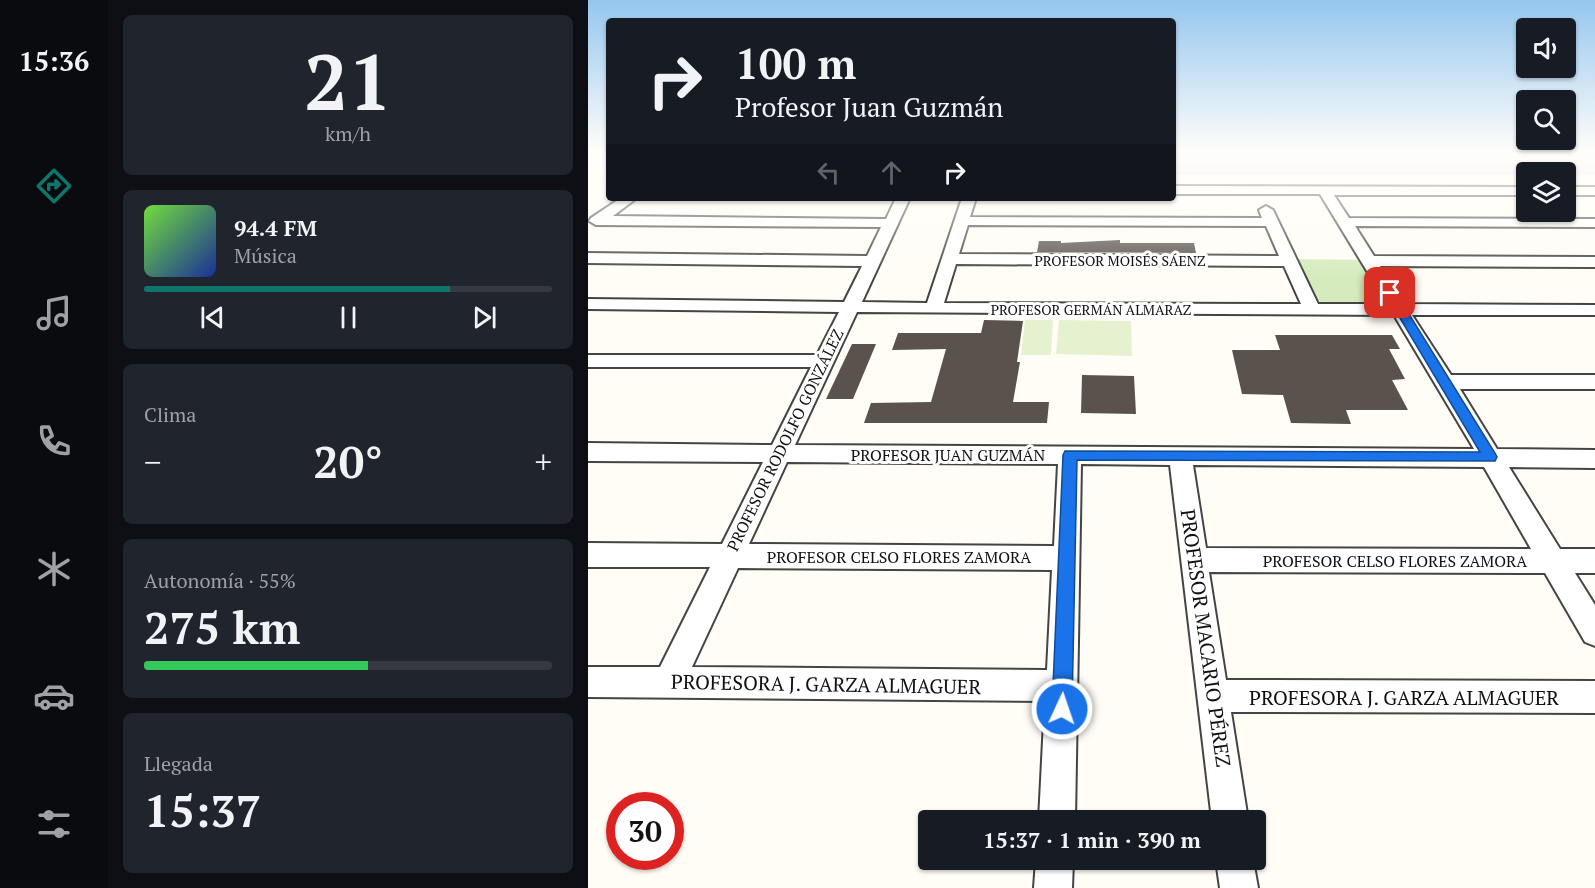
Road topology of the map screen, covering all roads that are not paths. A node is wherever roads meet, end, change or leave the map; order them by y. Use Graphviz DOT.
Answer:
graph roads {
  1 [pos="1260,195"];
  2 [pos="1328,195"];
  3 [pos="626,201"];
  4 [pos="901,201"];
  5 [pos="968,201"];
  6 [pos="962,221"];
  7 [pos="1271,222"];
  8 [pos="1345,222"];
  9 [pos="889,223"];
  10 [pos="1595,223"];
  11 [pos="593,224"];
  12 [pos="588,258"];
  13 [pos="950,260"];
  14 [pos="870,261"];
  15 [pos="1289,261"];
  16 [pos="1369,261"];
  17 [pos="1595,262"];
  18 [pos="588,304"];
  19 [pos="849,307"];
  20 [pos="934,308"];
  21 [pos="1312,309"];
  22 [pos="1401,310"];
  23 [pos="1595,310"];
  24 [pos="588,361"];
  25 [pos="823,361"];
  26 [pos="1445,382"];
  27 [pos="1595,382"];
  28 [pos="588,452"];
  29 [pos="778,454"];
  30 [pos="1070,455"];
  31 [pos="1180,456"];
  32 [pos="1490,457"];
  33 [pos="1595,459"];
  34 [pos="588,555"];
  35 [pos="728,556"];
  36 [pos="1066,558"];
  37 [pos="1196,560"];
  38 [pos="1551,561"];
  39 [pos="1595,561"];
  40 [pos="1595,632"];
  41 [pos="588,682"];
  42 [pos="669,682"];
  43 [pos="1063,686"];
  44 [pos="1213,696"];
  45 [pos="1595,698"];
  46 [pos="1057,810"];
  47 [pos="1229,810"];
  48 [pos="1054,870"];
  49 [pos="1236,870"];
  50 [pos="1053,888"];
  51 [pos="1239,888"];
  1 -- 7 [label="street"];
  2 -- 8 [label="street"];
  3 -- 11 [label="street"];
  4 -- 9 [label="street, PROFESOR RODOLFO GONZÁLEZ"];
  5 -- 6 [label="street"];
  6 -- 7 [label="street"];
  6 -- 13 [label="street"];
  7 -- 15 [label="street"];
  8 -- 10 [label="street"];
  8 -- 16 [label="street"];
  9 -- 11 [label="street"];
  9 -- 14 [label="street, PROFESOR RODOLFO GONZÁLEZ"];
  12 -- 14 [label="street"];
  13 -- 15 [label="street, PROFESOR MOISÉS SÁENZ"];
  13 -- 20 [label="street"];
  14 -- 19 [label="street, PROFESOR RODOLFO GONZÁLEZ"];
  15 -- 21 [label="street"];
  16 -- 17 [label="street"];
  16 -- 22 [label="street"];
  18 -- 19 [label="street, PROFESOR GERMÁN ALMARAZ"];
  19 -- 20 [label="street, PROFESOR GERMÁN ALMARAZ"];
  19 -- 25 [label="street, PROFESOR RODOLFO GONZÁLEZ"];
  20 -- 21 [label="street, PROFESOR GERMÁN ALMARAZ"];
  21 -- 22 [label="street, PROFESOR GERMÁN ALMARAZ"];
  22 -- 23 [label="street, PROFESOR GERMÁN ALMARAZ"];
  22 -- 26 [label="street"];
  24 -- 25 [label="street"];
  25 -- 29 [label="street, PROFESOR RODOLFO GONZÁLEZ"];
  26 -- 27 [label="street"];
  26 -- 32 [label="street"];
  28 -- 29 [label="street, PROFESOR JUAN GUZMÁN"];
  29 -- 30 [label="street, PROFESOR JUAN GUZMÁN"];
  29 -- 35 [label="street, PROFESOR RODOLFO GONZÁLEZ"];
  30 -- 31 [label="street, PROFESOR JUAN GUZMÁN"];
  30 -- 36 [label="street"];
  31 -- 32 [label="street, PROFESOR JUAN GUZMÁN"];
  31 -- 37 [label="street, PROFESOR MACARIO PÉREZ"];
  32 -- 33 [label="street, PROFESOR JUAN GUZMÁN"];
  32 -- 38 [label="street"];
  34 -- 35 [label="street, PROFESOR CELSO FLORES ZAMORA"];
  35 -- 36 [label="street, PROFESOR CELSO FLORES ZAMORA"];
  35 -- 42 [label="street, PROFESOR RODOLFO GONZÁLEZ"];
  36 -- 43 [label="street"];
  37 -- 38 [label="street, PROFESOR CELSO FLORES ZAMORA"];
  37 -- 44 [label="street, PROFESOR MACARIO PÉREZ"];
  38 -- 39 [label="street, PROFESOR CELSO FLORES ZAMORA"];
  38 -- 40 [label="street"];
  41 -- 42 [label="street, PROFESORA J. GARZA ALMAGUER"];
  42 -- 43 [label="street, PROFESORA J. GARZA ALMAGUER"];
  43 -- 46 [label="street"];
  44 -- 45 [label="street, PROFESORA J. GARZA ALMAGUER"];
  44 -- 47 [label="street, PROFESOR MACARIO PÉREZ"];
  48 -- 50 [label="street"];
  49 -- 51 [label="street"];
}
